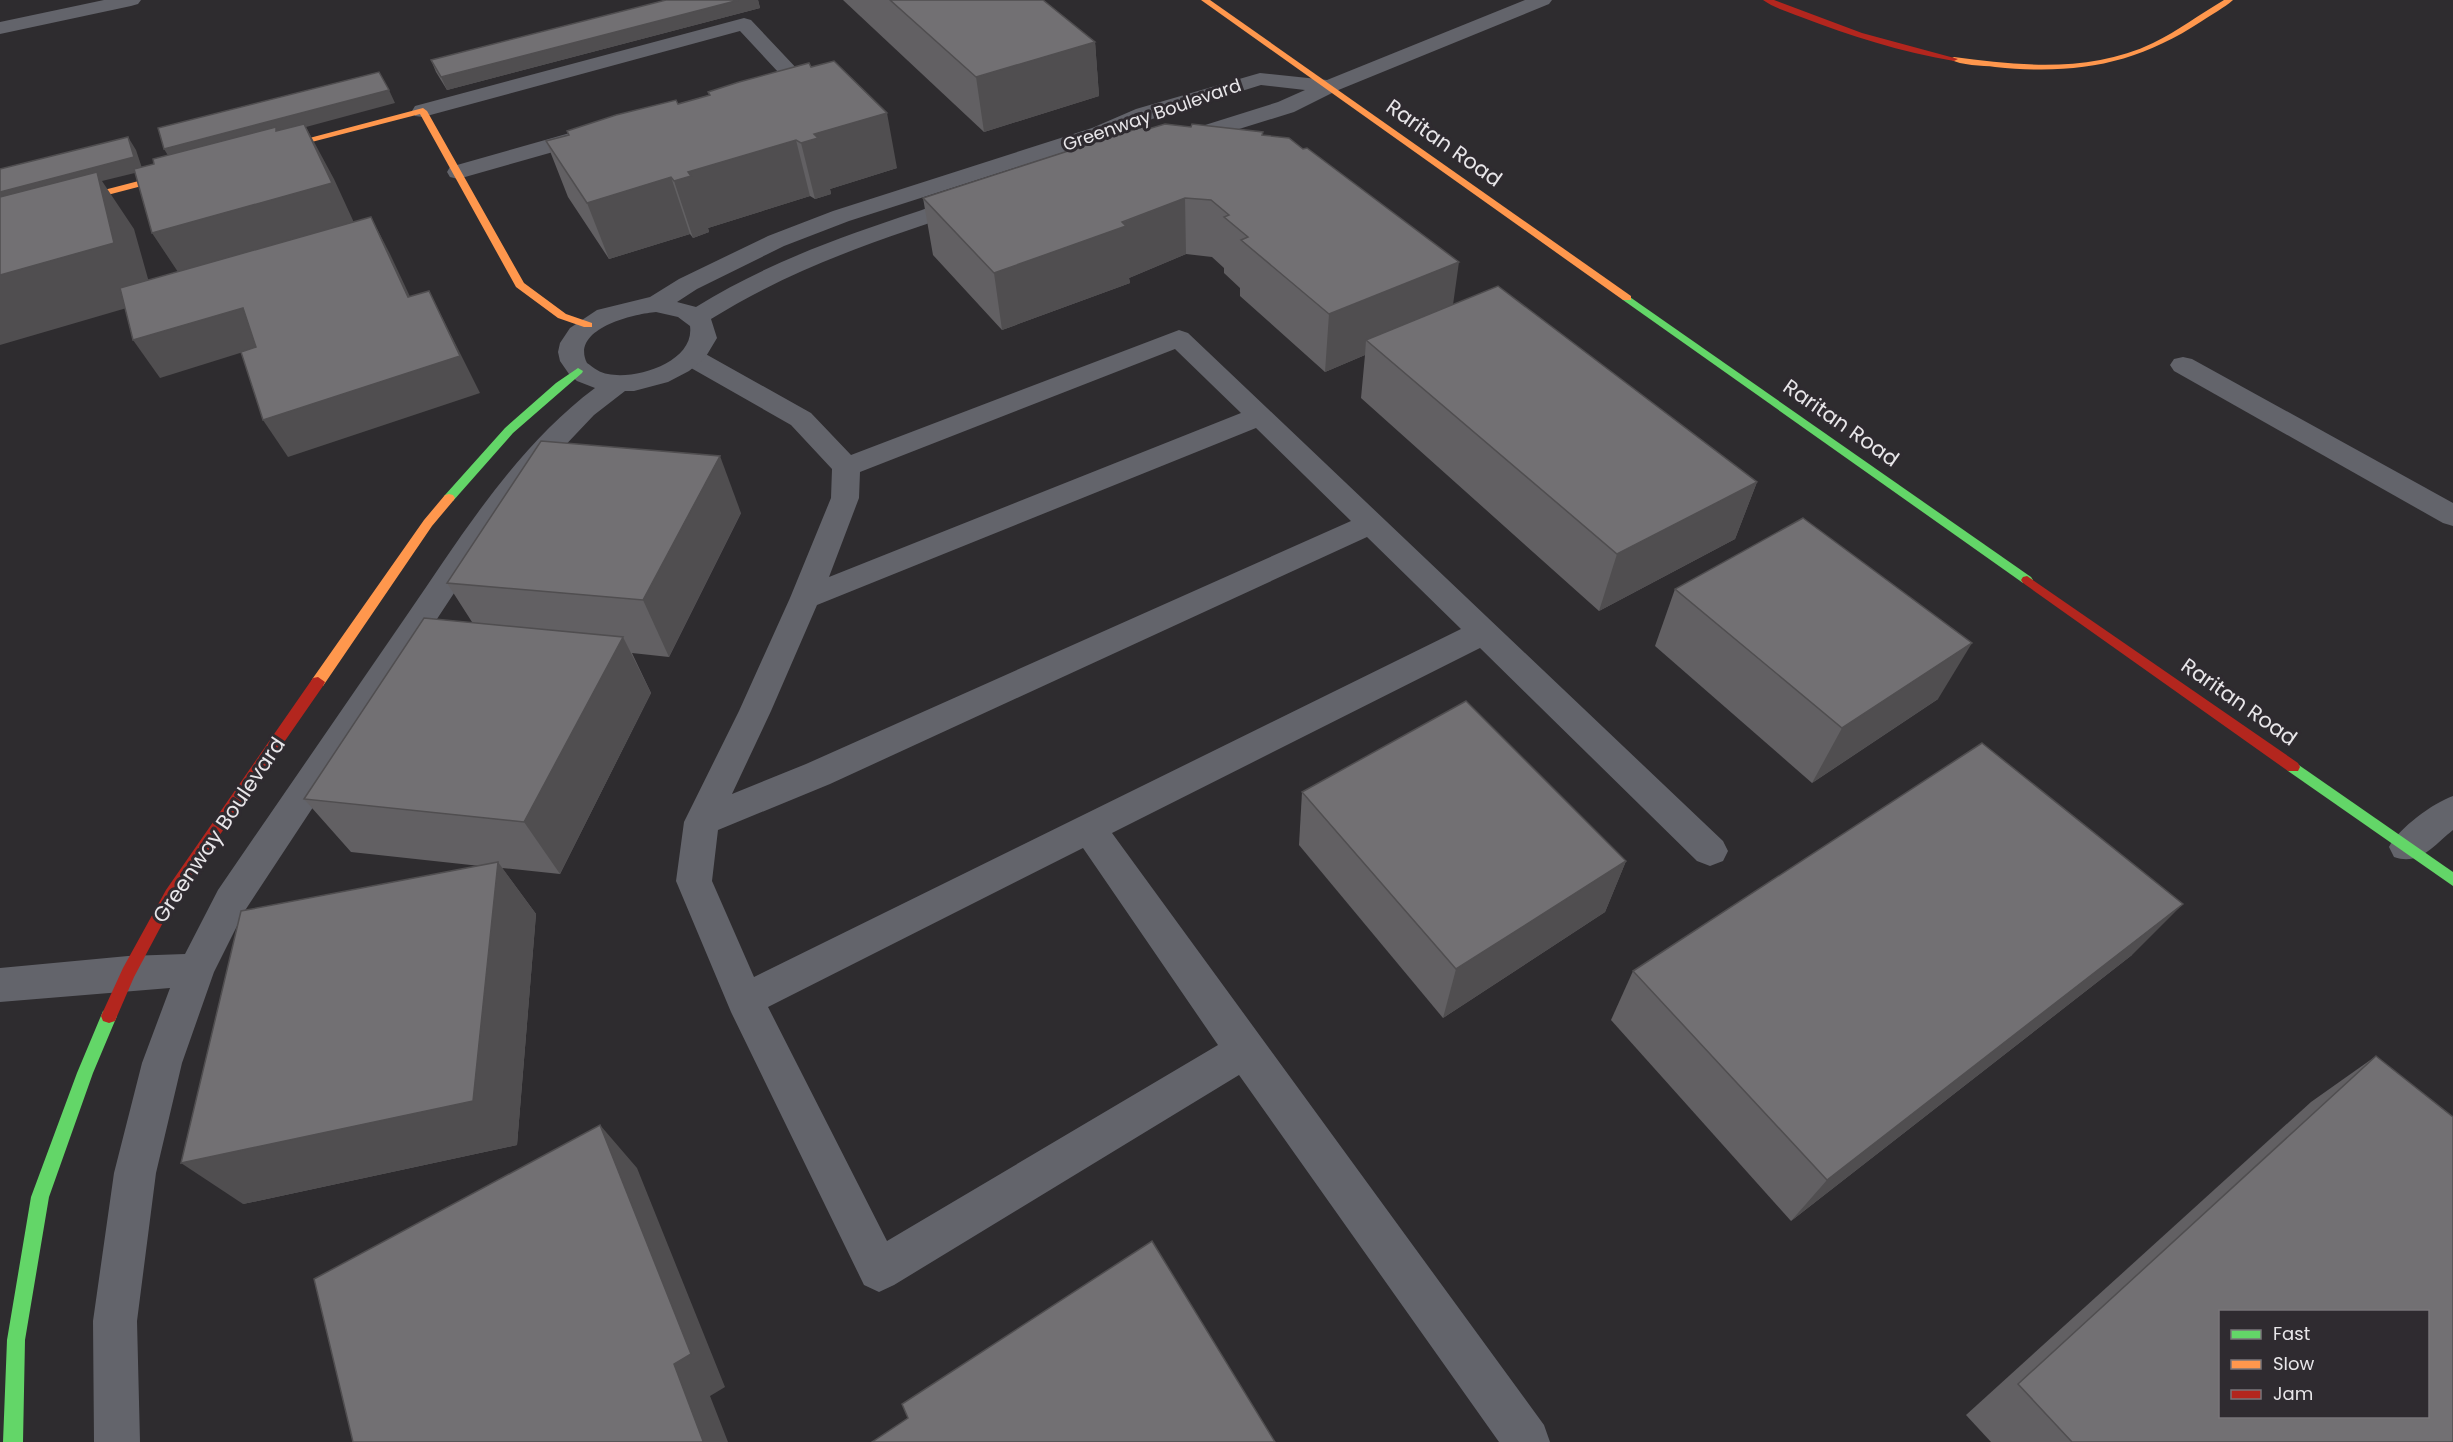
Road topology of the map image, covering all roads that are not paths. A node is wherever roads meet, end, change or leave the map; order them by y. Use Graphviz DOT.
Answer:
graph roads {
  1 [pos="131,0"];
  2 [pos="1205,0"];
  3 [pos="1542,0"];
  4 [pos="1767,0"];
  5 [pos="2229,0"];
  6 [pos="0,28"];
  7 [pos="1329,87"];
  8 [pos="737,92"];
  9 [pos="423,111"];
  10 [pos="615,127"];
  11 [pos="1100,133"];
  12 [pos="1161,146"];
  13 [pos="1118,148"];
  14 [pos="251,155"];
  15 [pos="194,170"];
  16 [pos="458,172"];
  17 [pos="993,195"];
  18 [pos="0,220"];
  19 [pos="656,304"];
  20 [pos="697,317"];
  21 [pos="588,325"];
  22 [pos="693,358"];
  23 [pos="2183,365"];
  24 [pos="578,371"];
  25 [pos="617,384"];
  26 [pos="1260,416"];
  27 [pos="846,467"];
  28 [pos="2453,516"];
  29 [pos="1371,524"];
  30 [pos="805,598"];
  31 [pos="1483,632"];
  32 [pos="2453,810"];
  33 [pos="701,822"];
  34 [pos="1089,829"];
  35 [pos="2408,847"];
  36 [pos="1710,851"];
  37 [pos="2453,880"];
  38 [pos="196,970"];
  39 [pos="128,973"];
  40 [pos="0,985"];
  41 [pos="745,1000"];
  42 [pos="1245,1050"];
  43 [pos="13,1442"];
  44 [pos="117,1442"];
  45 [pos="1527,1442"];
  1 -- 6 [label="street"];
  2 -- 7 [label="street, Raritan Road"];
  3 -- 7 [label="street"];
  4 -- 5 [label="street"];
  7 -- 11 [label="street, Greenway Boulevard"];
  7 -- 12 [label="street, Greenway Boulevard"];
  7 -- 35 [label="street, Raritan Road"];
  8 -- 9 [label="street"];
  9 -- 14 [label="street"];
  9 -- 16 [label="street"];
  10 -- 16 [label="street"];
  11 -- 13 [label="street"];
  11 -- 19 [label="street, Greenway Boulevard"];
  15 -- 18 [label="street"];
  16 -- 21 [label="street"];
  17 -- 20 [label="street"];
  19 -- 20 [label="street"];
  19 -- 21 [label="street"];
  20 -- 22 [label="street"];
  21 -- 24 [label="street"];
  22 -- 25 [label="street"];
  22 -- 27 [label="street"];
  23 -- 28 [label="street"];
  24 -- 25 [label="street"];
  24 -- 39 [label="street, Greenway Boulevard"];
  25 -- 38 [label="street"];
  26 -- 27 [label="street"];
  26 -- 29 [label="street"];
  26 -- 30 [label="street"];
  27 -- 30 [label="street"];
  29 -- 31 [label="street"];
  29 -- 33 [label="street"];
  30 -- 33 [label="street"];
  31 -- 34 [label="street"];
  31 -- 36 [label="street"];
  32 -- 35 [label="street"];
  33 -- 41 [label="street"];
  34 -- 41 [label="street"];
  34 -- 42 [label="street"];
  35 -- 37 [label="street, Raritan Road"];
  38 -- 39 [label="street"];
  38 -- 44 [label="street"];
  39 -- 40 [label="street"];
  39 -- 43 [label="street, Greenway Boulevard"];
  41 -- 42 [label="street"];
  42 -- 45 [label="street"];
}
